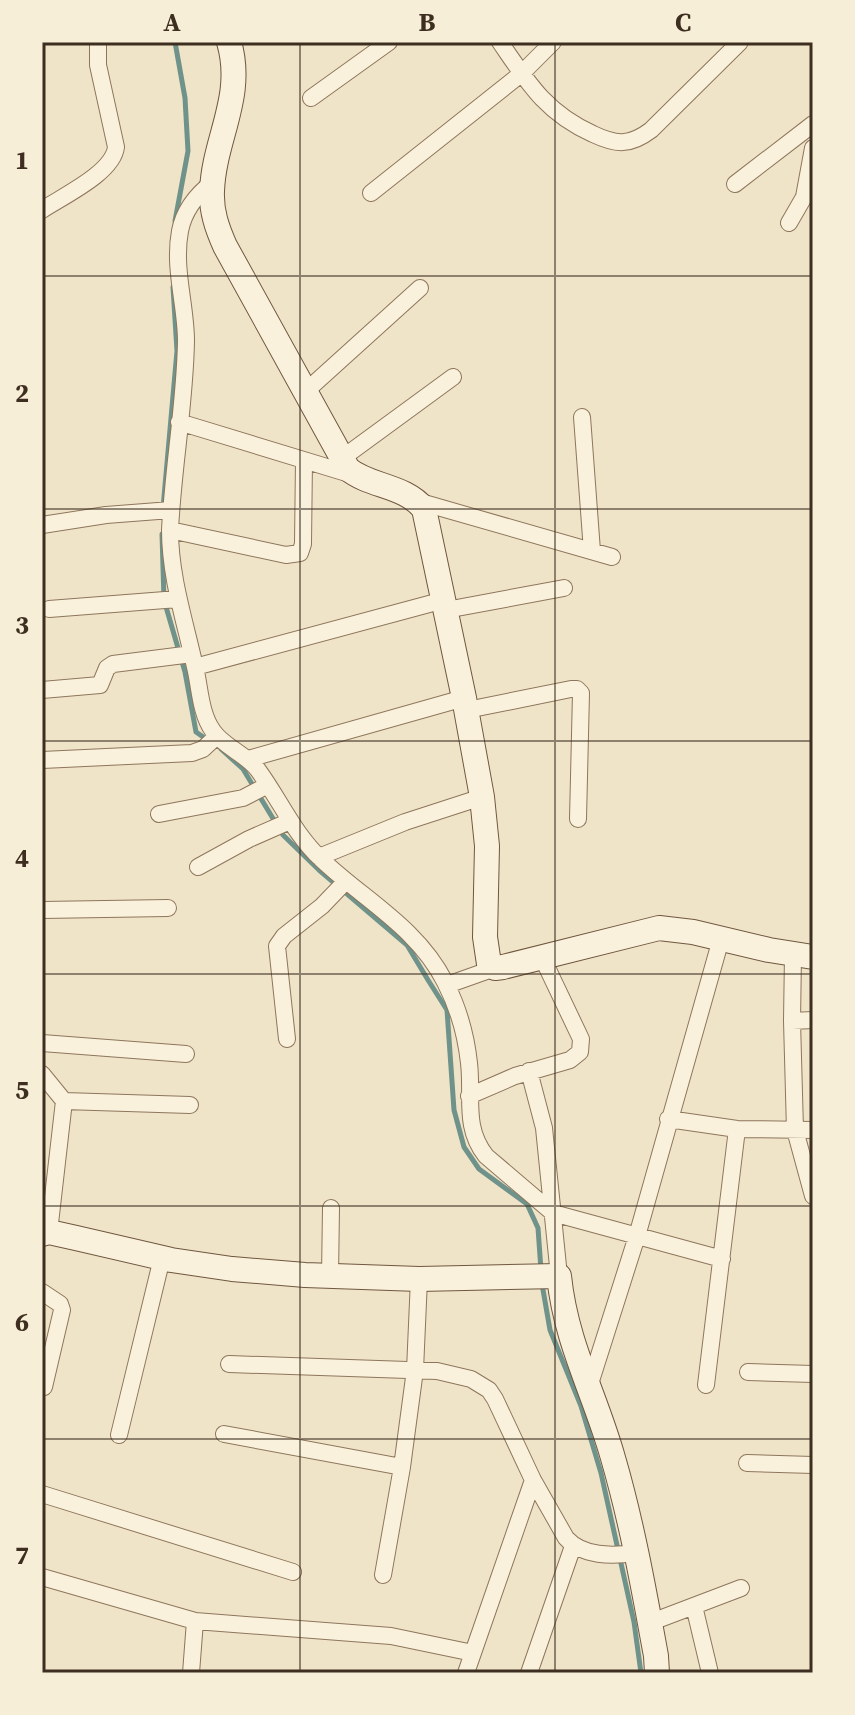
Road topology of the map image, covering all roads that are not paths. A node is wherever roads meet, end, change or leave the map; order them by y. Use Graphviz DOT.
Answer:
graph roads {
  1 [pos="98,42"];
  2 [pos="229,42"];
  3 [pos="389,42"];
  4 [pos="500,42"];
  5 [pos="553,42"];
  6 [pos="740,42"];
  7 [pos="521,74"];
  8 [pos="311,98"];
  9 [pos="813,124"];
  10 [pos="813,148"];
  11 [pos="213,182"];
  12 [pos="735,184"];
  13 [pos="371,193"];
  14 [pos="42,210"];
  15 [pos="789,223"];
  16 [pos="420,288"];
  17 [pos="453,377"];
  18 [pos="305,392"];
  19 [pos="582,417"];
  20 [pos="179,422"];
  21 [pos="304,460"];
  22 [pos="348,467"];
  23 [pos="417,501"];
  24 [pos="164,510"];
  25 [pos="42,525"];
  26 [pos="170,530"];
  27 [pos="592,551"];
  28 [pos="612,557"];
  29 [pos="564,588"];
  30 [pos="169,600"];
  31 [pos="445,605"];
  32 [pos="49,609"];
  33 [pos="187,658"];
  34 [pos="42,690"];
  35 [pos="466,704"];
  36 [pos="213,741"];
  37 [pos="248,759"];
  38 [pos="42,760"];
  39 [pos="260,790"];
  40 [pos="482,797"];
  41 [pos="159,814"];
  42 [pos="578,819"];
  43 [pos="281,825"];
  44 [pos="319,857"];
  45 [pos="198,867"];
  46 [pos="341,887"];
  47 [pos="168,908"];
  48 [pos="42,910"];
  49 [pos="721,939"];
  50 [pos="803,956"];
  51 [pos="542,957"];
  52 [pos="495,968"];
  53 [pos="447,985"];
  54 [pos="813,1020"];
  55 [pos="792,1021"];
  56 [pos="287,1039"];
  57 [pos="42,1043"];
  58 [pos="186,1054"];
  59 [pos="529,1071"];
  60 [pos="42,1074"];
  61 [pos="54,1093"];
  62 [pos="469,1096"];
  63 [pos="190,1105"];
  64 [pos="668,1119"];
  65 [pos="737,1129"];
  66 [pos="795,1130"];
  67 [pos="813,1130"];
  68 [pos="813,1196"];
  69 [pos="331,1208"];
  70 [pos="553,1213"];
  71 [pos="46,1233"];
  72 [pos="637,1236"];
  73 [pos="162,1258"];
  74 [pos="722,1259"];
  75 [pos="330,1276"];
  76 [pos="548,1277"];
  77 [pos="419,1279"];
  78 [pos="42,1292"];
  79 [pos="229,1364"];
  80 [pos="415,1370"];
  81 [pos="748,1372"];
  82 [pos="813,1374"];
  83 [pos="706,1385"];
  84 [pos="44,1387"];
  85 [pos="589,1387"];
  86 [pos="224,1434"];
  87 [pos="119,1435"];
  88 [pos="747,1463"];
  89 [pos="813,1465"];
  90 [pos="402,1467"];
  91 [pos="533,1480"];
  92 [pos="42,1494"];
  93 [pos="573,1546"];
  94 [pos="624,1554"];
  95 [pos="293,1572"];
  96 [pos="383,1575"];
  97 [pos="42,1577"];
  98 [pos="741,1588"];
  99 [pos="694,1606"];
  100 [pos="195,1621"];
  101 [pos="649,1623"];
  102 [pos="473,1653"];
  103 [pos="191,1673"];
  104 [pos="466,1673"];
  105 [pos="529,1673"];
  106 [pos="657,1673"];
  107 [pos="710,1673"];
  1 -- 14 [label="street"];
  2 -- 11 [label="street"];
  3 -- 8 [label="street"];
  4 -- 7 [label="street"];
  5 -- 7 [label="street"];
  6 -- 7 [label="street"];
  7 -- 13 [label="street"];
  9 -- 12 [label="street"];
  10 -- 15 [label="street"];
  11 -- 18 [label="street"];
  11 -- 20 [label="street"];
  16 -- 18 [label="street"];
  17 -- 22 [label="street"];
  18 -- 22 [label="street"];
  19 -- 27 [label="street"];
  20 -- 21 [label="street"];
  20 -- 24 [label="street"];
  21 -- 22 [label="street"];
  21 -- 26 [label="street"];
  22 -- 23 [label="street"];
  23 -- 27 [label="street"];
  23 -- 31 [label="street"];
  24 -- 25 [label="street"];
  24 -- 26 [label="street"];
  26 -- 30 [label="street"];
  27 -- 28 [label="street"];
  29 -- 31 [label="street"];
  30 -- 32 [label="street"];
  30 -- 33 [label="street"];
  31 -- 33 [label="street"];
  31 -- 35 [label="street"];
  33 -- 34 [label="street"];
  33 -- 36 [label="street"];
  35 -- 37 [label="street"];
  35 -- 40 [label="street"];
  35 -- 42 [label="street"];
  36 -- 37 [label="street"];
  36 -- 38 [label="street"];
  37 -- 39 [label="street"];
  39 -- 41 [label="street"];
  39 -- 43 [label="street"];
  40 -- 44 [label="street"];
  40 -- 52 [label="street"];
  43 -- 44 [label="street"];
  43 -- 45 [label="street"];
  44 -- 46 [label="street"];
  46 -- 53 [label="street"];
  46 -- 56 [label="street"];
  47 -- 48 [label="street"];
  49 -- 50 [label="street"];
  49 -- 51 [label="street"];
  49 -- 64 [label="street"];
  50 -- 55 [label="street"];
  51 -- 52 [label="street"];
  51 -- 59 [label="street"];
  52 -- 53 [label="street"];
  53 -- 62 [label="street"];
  54 -- 55 [label="street"];
  55 -- 66 [label="street"];
  57 -- 58 [label="street"];
  59 -- 62 [label="street"];
  59 -- 70 [label="street"];
  60 -- 61 [label="street"];
  61 -- 63 [label="street"];
  61 -- 71 [label="street"];
  62 -- 70 [label="street"];
  64 -- 65 [label="street"];
  64 -- 72 [label="street"];
  65 -- 66 [label="street"];
  65 -- 74 [label="street"];
  66 -- 67 [label="street"];
  66 -- 68 [label="street"];
  69 -- 75 [label="street"];
  70 -- 72 [label="street"];
  70 -- 76 [label="street"];
  71 -- 73 [label="street"];
  72 -- 74 [label="street"];
  72 -- 85 [label="street"];
  73 -- 75 [label="street"];
  73 -- 87 [label="street"];
  74 -- 83 [label="street"];
  75 -- 77 [label="street"];
  76 -- 77 [label="street"];
  76 -- 85 [label="street"];
  77 -- 80 [label="street"];
  78 -- 84 [label="street"];
  79 -- 80 [label="street"];
  80 -- 90 [label="street"];
  80 -- 91 [label="street"];
  81 -- 82 [label="street"];
  85 -- 94 [label="street"];
  86 -- 90 [label="street"];
  88 -- 89 [label="street"];
  90 -- 96 [label="street"];
  91 -- 93 [label="street"];
  91 -- 102 [label="street"];
  92 -- 95 [label="street"];
  93 -- 94 [label="street"];
  93 -- 105 [label="street"];
  94 -- 101 [label="street"];
  97 -- 100 [label="street"];
  98 -- 99 [label="street"];
  99 -- 101 [label="street"];
  99 -- 107 [label="street"];
  100 -- 102 [label="street"];
  100 -- 103 [label="street"];
  101 -- 106 [label="street"];
  102 -- 104 [label="street"];
}
